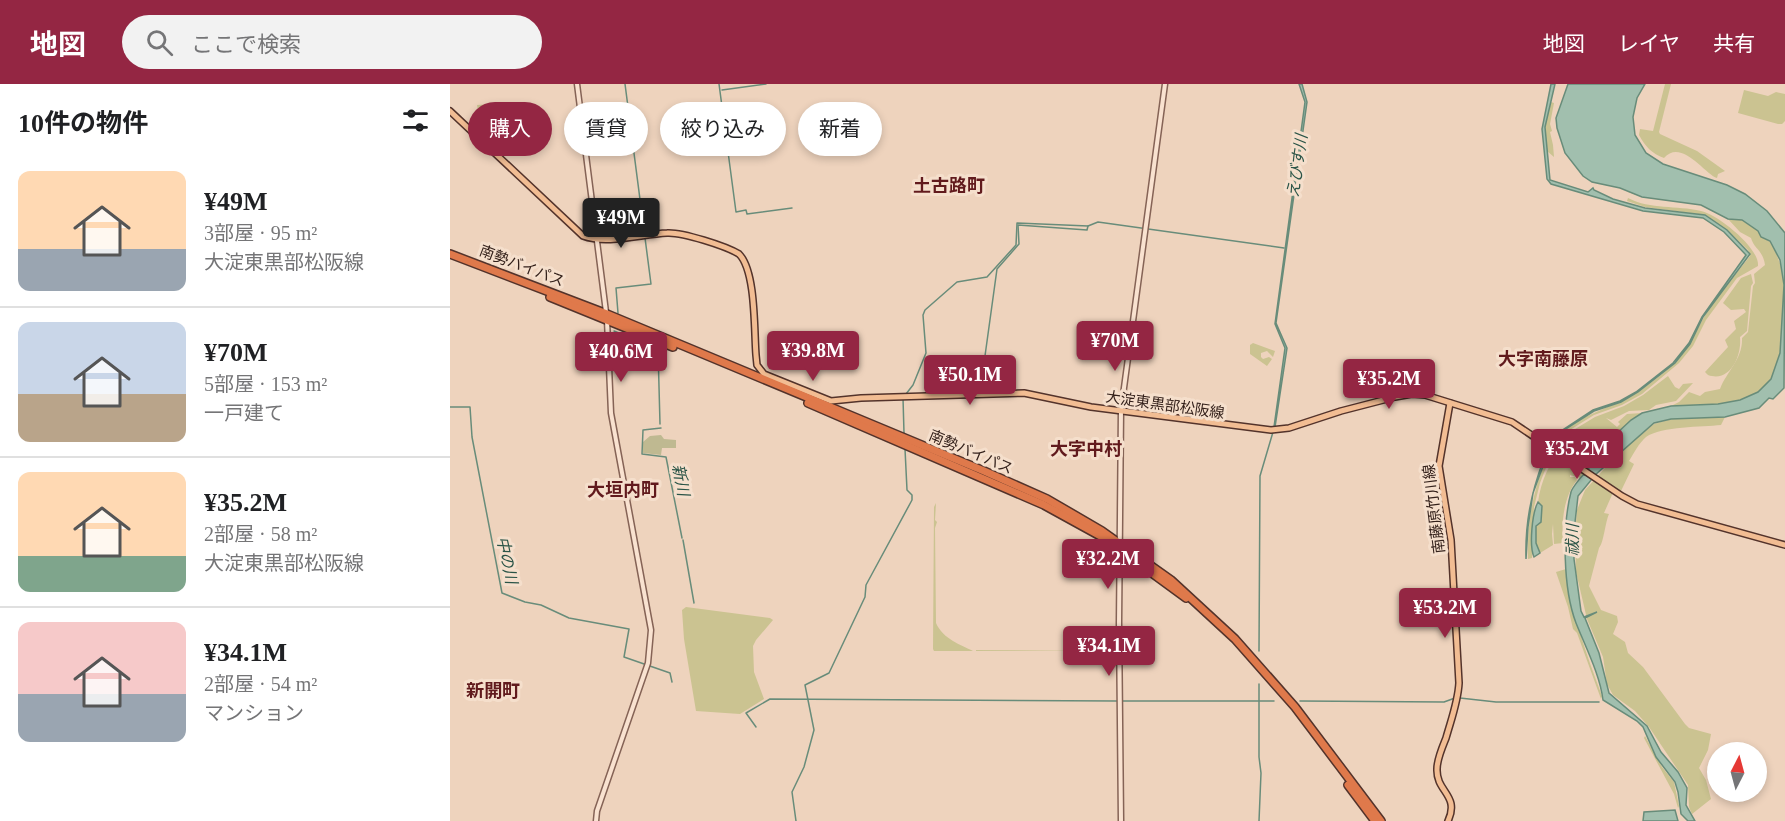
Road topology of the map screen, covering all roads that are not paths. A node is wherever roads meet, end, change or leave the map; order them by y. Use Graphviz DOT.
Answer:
graph roads {
  1 [pos="577,84"];
  2 [pos="1165,84"];
  3 [pos="450,111"];
  4 [pos="597,240"];
  5 [pos="450,256"];
  6 [pos="607,317"];
  7 [pos="1449,403"];
  8 [pos="1121,410"];
  9 [pos="1785,545"];
  10 [pos="1120,546"];
  11 [pos="596,821"];
  12 [pos="1121,821"];
  13 [pos="1375,821"];
  14 [pos="1381,821"];
  15 [pos="1448,821"];
  1 -- 4 [label="street"];
  2 -- 8 [label="street"];
  3 -- 4 [label="main road"];
  4 -- 6 [label="street"];
  4 -- 8 [label="main road, 大淀東黒部松阪線"];
  5 -- 6 [label="highway, 南勢バイパス"];
  6 -- 10 [label="highway, 南勢バイパス"];
  6 -- 11 [label="street"];
  7 -- 8 [label="main road, 大淀東黒部松阪線"];
  7 -- 9 [label="main road, 大淀東黒部松阪線"];
  7 -- 15 [label="main road, 南藤原竹川線"];
  8 -- 10 [label="street"];
  10 -- 12 [label="street"];
  10 -- 13 [label="highway, 南勢バイパス"];
  10 -- 14 [label="highway, 南勢バイパス"];
}
